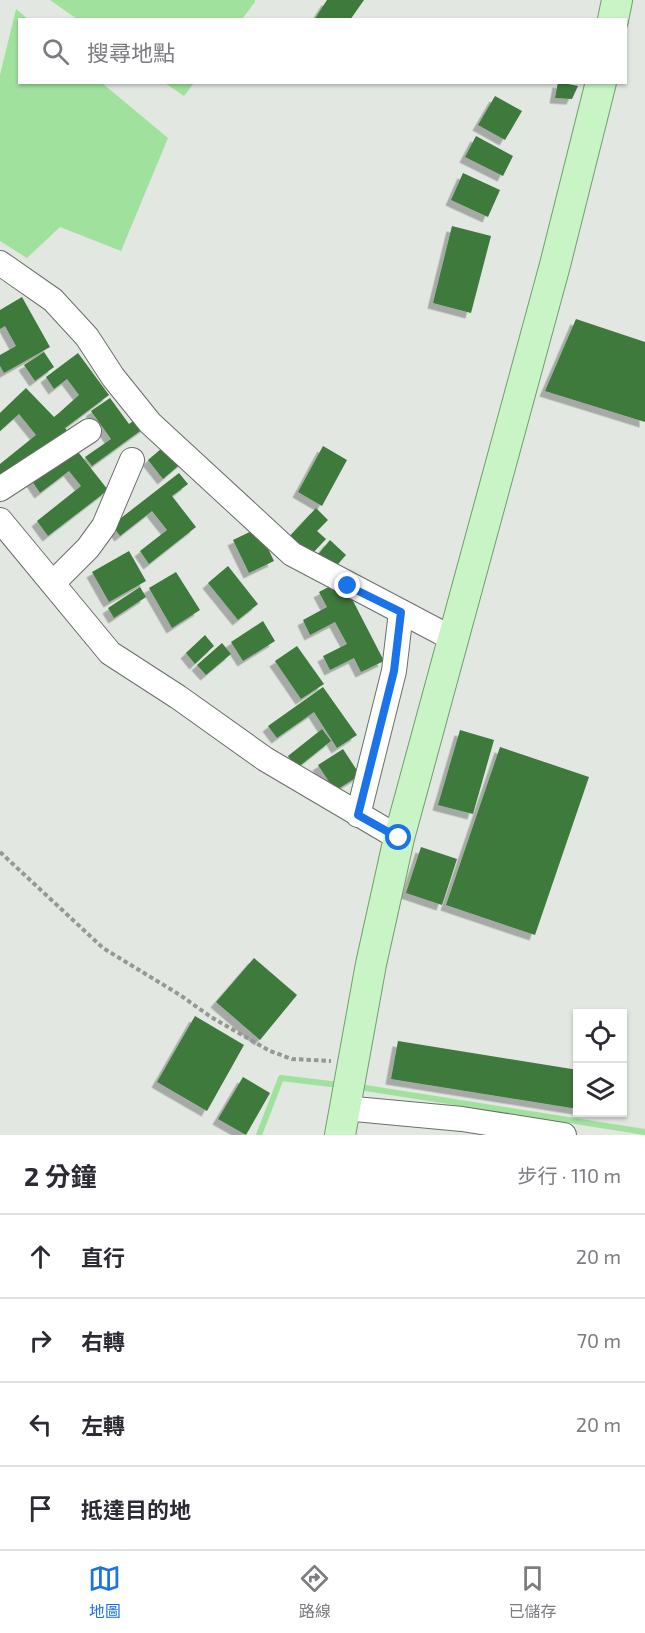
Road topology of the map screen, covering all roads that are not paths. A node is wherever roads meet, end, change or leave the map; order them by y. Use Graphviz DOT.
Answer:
graph roads {
  1 [pos="617,0"];
  2 [pos="613,18"];
  3 [pos="600,84"];
  4 [pos="0,264"];
  5 [pos="89,431"];
  6 [pos="132,460"];
  7 [pos="0,489"];
  8 [pos="0,520"];
  9 [pos="54,583"];
  10 [pos="401,612"];
  11 [pos="454,640"];
  12 [pos="358,815"];
  13 [pos="399,838"];
  14 [pos="342,1121"];
  15 [pos="460,1127"];
  16 [pos="564,1135"];
  1 -- 2 [label="main road"];
  3 -- 11 [label="main road"];
  4 -- 10 [label="lane"];
  5 -- 7 [label="lane"];
  6 -- 9 [label="lane"];
  8 -- 9 [label="lane"];
  9 -- 12 [label="lane"];
  10 -- 11 [label="lane"];
  10 -- 12 [label="lane"];
  11 -- 13 [label="main road"];
  12 -- 13 [label="lane"];
  13 -- 14 [label="main road"];
  14 -- 15 [label="lane"];
  15 -- 16 [label="lane"];
}
